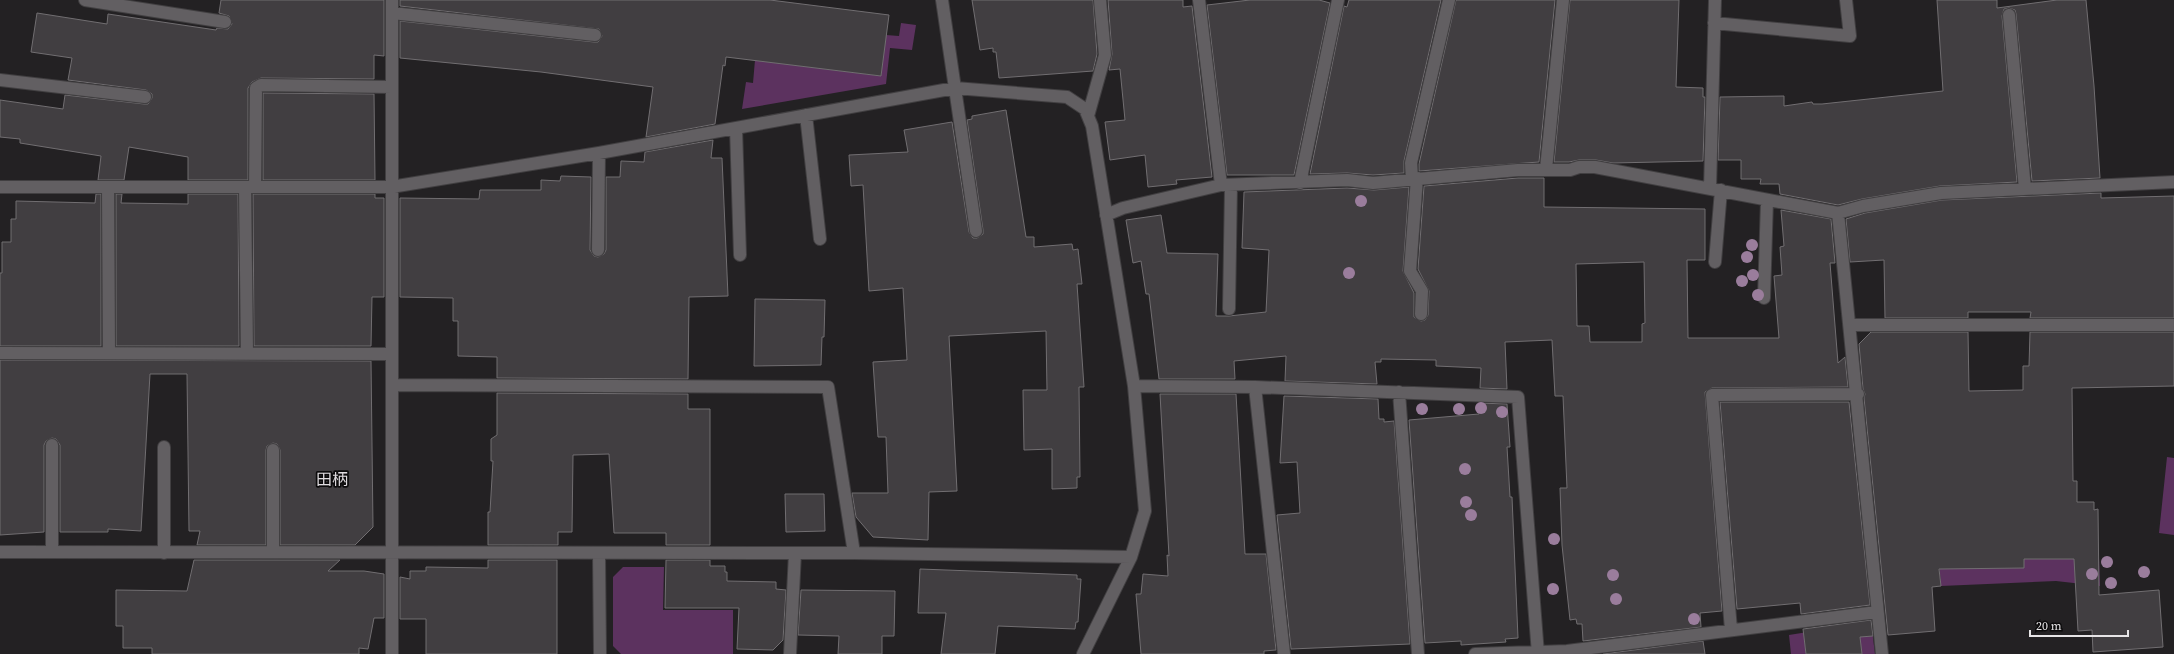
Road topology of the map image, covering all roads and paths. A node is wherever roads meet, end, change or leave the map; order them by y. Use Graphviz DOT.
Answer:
graph roads {
  1 [pos="85,0"];
  2 [pos="392,0"];
  3 [pos="942,0"];
  4 [pos="1100,0"];
  5 [pos="1199,0"];
  6 [pos="1338,0"];
  7 [pos="1449,0"];
  8 [pos="1563,0"];
  9 [pos="1715,0"];
  10 [pos="1846,0"];
  11 [pos="392,13"];
  12 [pos="2009,15"];
  13 [pos="225,22"];
  14 [pos="1714,23"];
  15 [pos="596,35"];
  16 [pos="0,80"];
  17 [pos="392,87"];
  18 [pos="955,88"];
  19 [pos="145,97"];
  20 [pos="806,115"];
  21 [pos="1088,116"];
  22 [pos="736,128"];
  23 [pos="599,153"];
  24 [pos="1546,169"];
  25 [pos="1415,178"];
  26 [pos="1300,182"];
  27 [pos="2174,182"];
  28 [pos="1226,185"];
  29 [pos="0,187"];
  30 [pos="108,187"];
  31 [pos="250,187"];
  32 [pos="392,187"];
  33 [pos="2025,188"];
  34 [pos="1715,189"];
  35 [pos="1768,200"];
  36 [pos="1838,213"];
  37 [pos="1106,215"];
  38 [pos="976,231"];
  39 [pos="820,239"];
  40 [pos="598,250"];
  41 [pos="740,255"];
  42 [pos="1715,262"];
  43 [pos="1764,298"];
  44 [pos="1229,309"];
  45 [pos="1421,314"];
  46 [pos="1850,325"];
  47 [pos="2174,325"];
  48 [pos="0,353"];
  49 [pos="109,353"];
  50 [pos="247,353"];
  51 [pos="392,354"];
  52 [pos="392,385"];
  53 [pos="1134,386"];
  54 [pos="1255,387"];
  55 [pos="1399,392"];
  56 [pos="1858,394"];
  57 [pos="52,444"];
  58 [pos="164,447"];
  59 [pos="273,450"];
  60 [pos="0,552"];
  61 [pos="52,552"];
  62 [pos="273,552"];
  63 [pos="393,552"];
  64 [pos="164,553"];
  65 [pos="599,553"];
  66 [pos="795,553"];
  67 [pos="854,553"];
  68 [pos="1131,557"];
  69 [pos="1877,612"];
  70 [pos="1731,630"];
  71 [pos="1538,652"];
  72 [pos="392,654"];
  73 [pos="600,654"];
  74 [pos="790,654"];
  75 [pos="1083,654"];
  76 [pos="1284,654"];
  77 [pos="1418,654"];
  78 [pos="1475,654"];
  79 [pos="1882,654"];
  1 -- 13 [label="street"];
  2 -- 11 [label="street"];
  3 -- 18 [label="street"];
  4 -- 21 [label="street"];
  5 -- 28 [label="street"];
  6 -- 26 [label="street"];
  7 -- 25 [label="street"];
  8 -- 24 [label="street"];
  9 -- 14 [label="street"];
  10 -- 14 [label="street"];
  11 -- 15 [label="street"];
  11 -- 17 [label="street"];
  12 -- 33 [label="street"];
  14 -- 34 [label="street"];
  16 -- 19 [label="street"];
  17 -- 31 [label="street"];
  17 -- 32 [label="street"];
  18 -- 20 [label="street"];
  18 -- 21 [label="street"];
  18 -- 38 [label="street"];
  20 -- 22 [label="street"];
  20 -- 39 [label="street"];
  21 -- 37 [label="street"];
  22 -- 23 [label="street"];
  22 -- 41 [label="street"];
  23 -- 32 [label="street"];
  23 -- 40 [label="street"];
  24 -- 25 [label="street"];
  24 -- 34 [label="street"];
  25 -- 26 [label="street"];
  25 -- 45 [label="street"];
  26 -- 28 [label="street"];
  27 -- 33 [label="street"];
  28 -- 37 [label="street"];
  28 -- 44 [label="street"];
  29 -- 30 [label="street"];
  30 -- 31 [label="street"];
  30 -- 49 [label="street"];
  31 -- 32 [label="street"];
  31 -- 50 [label="street"];
  32 -- 51 [label="street"];
  33 -- 36 [label="street"];
  34 -- 35 [label="street"];
  34 -- 42 [label="street"];
  35 -- 36 [label="street"];
  35 -- 43 [label="street"];
  36 -- 46 [label="street"];
  37 -- 53 [label="street"];
  46 -- 47 [label="street"];
  46 -- 56 [label="street"];
  48 -- 49 [label="street"];
  49 -- 50 [label="street"];
  50 -- 51 [label="street"];
  51 -- 52 [label="street"];
  52 -- 63 [label="street"];
  52 -- 67 [label="street"];
  53 -- 54 [label="street"];
  53 -- 68 [label="street"];
  54 -- 55 [label="street"];
  54 -- 76 [label="street"];
  55 -- 71 [label="street"];
  55 -- 77 [label="street"];
  56 -- 69 [label="street"];
  56 -- 70 [label="street"];
  57 -- 61 [label="street"];
  58 -- 64 [label="street"];
  59 -- 62 [label="street"];
  60 -- 61 [label="street"];
  61 -- 64 [label="street"];
  62 -- 63 [label="street"];
  62 -- 64 [label="street"];
  63 -- 65 [label="street"];
  63 -- 72 [label="street"];
  65 -- 66 [label="street"];
  65 -- 73 [label="street"];
  66 -- 67 [label="street"];
  66 -- 74 [label="street"];
  67 -- 68 [label="street"];
  68 -- 75 [label="street"];
  69 -- 70 [label="street"];
  69 -- 79 [label="street"];
  70 -- 71 [label="street"];
  71 -- 78 [label="street"];
}
